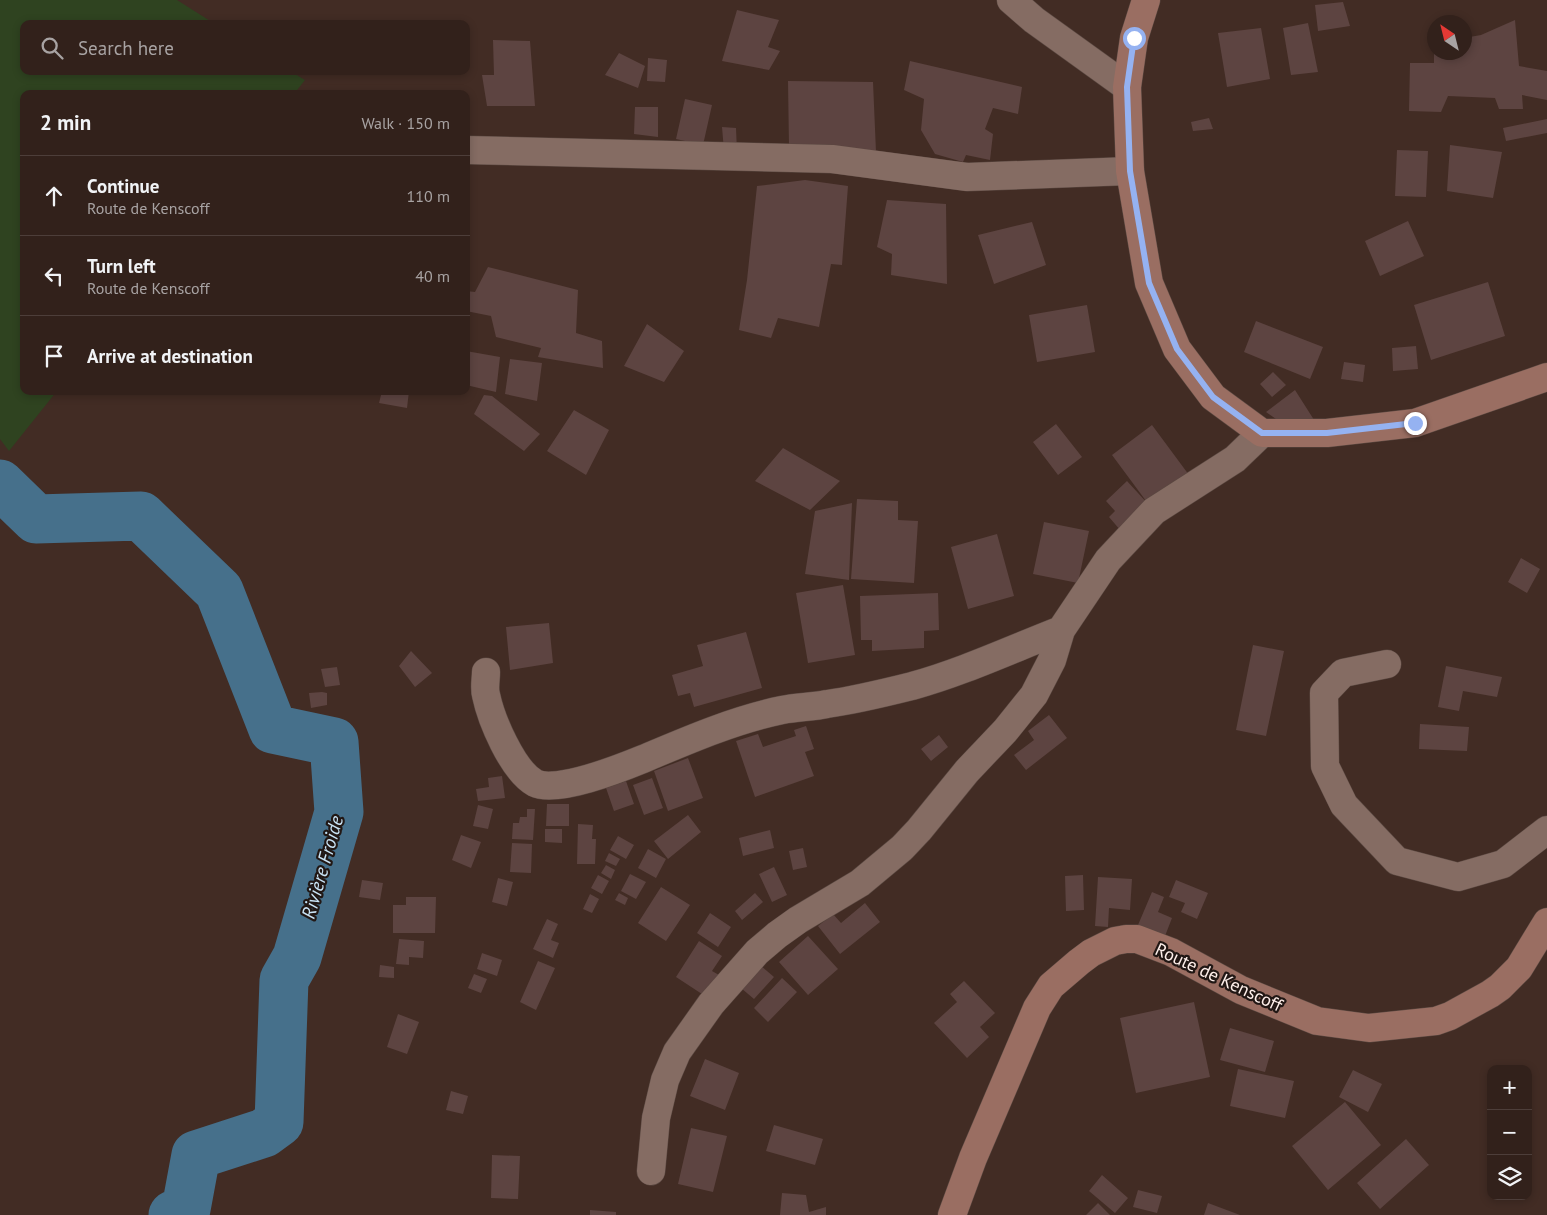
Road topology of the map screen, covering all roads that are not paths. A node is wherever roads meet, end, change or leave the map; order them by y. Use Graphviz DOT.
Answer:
graph roads {
  1 [pos="1011,0"];
  2 [pos="1146,0"];
  3 [pos="1033,10"];
  4 [pos="1127,87"];
  5 [pos="470,150"];
  6 [pos="1130,171"];
  7 [pos="1547,377"];
  8 [pos="1262,433"];
  9 [pos="1061,630"];
  10 [pos="1387,664"];
  11 [pos="486,672"];
  12 [pos="1547,830"];
  13 [pos="1547,922"];
  14 [pos="651,1171"];
  15 [pos="952,1215"];
  1 -- 3 [label="street"];
  2 -- 4 [label="main road"];
  3 -- 4 [label="street"];
  4 -- 6 [label="main road"];
  5 -- 6 [label="street"];
  6 -- 8 [label="main road"];
  7 -- 8 [label="main road"];
  8 -- 9 [label="street"];
  9 -- 11 [label="street"];
  9 -- 14 [label="street"];
  10 -- 12 [label="street"];
  13 -- 15 [label="main road, Route de Kenscoff"];
}
